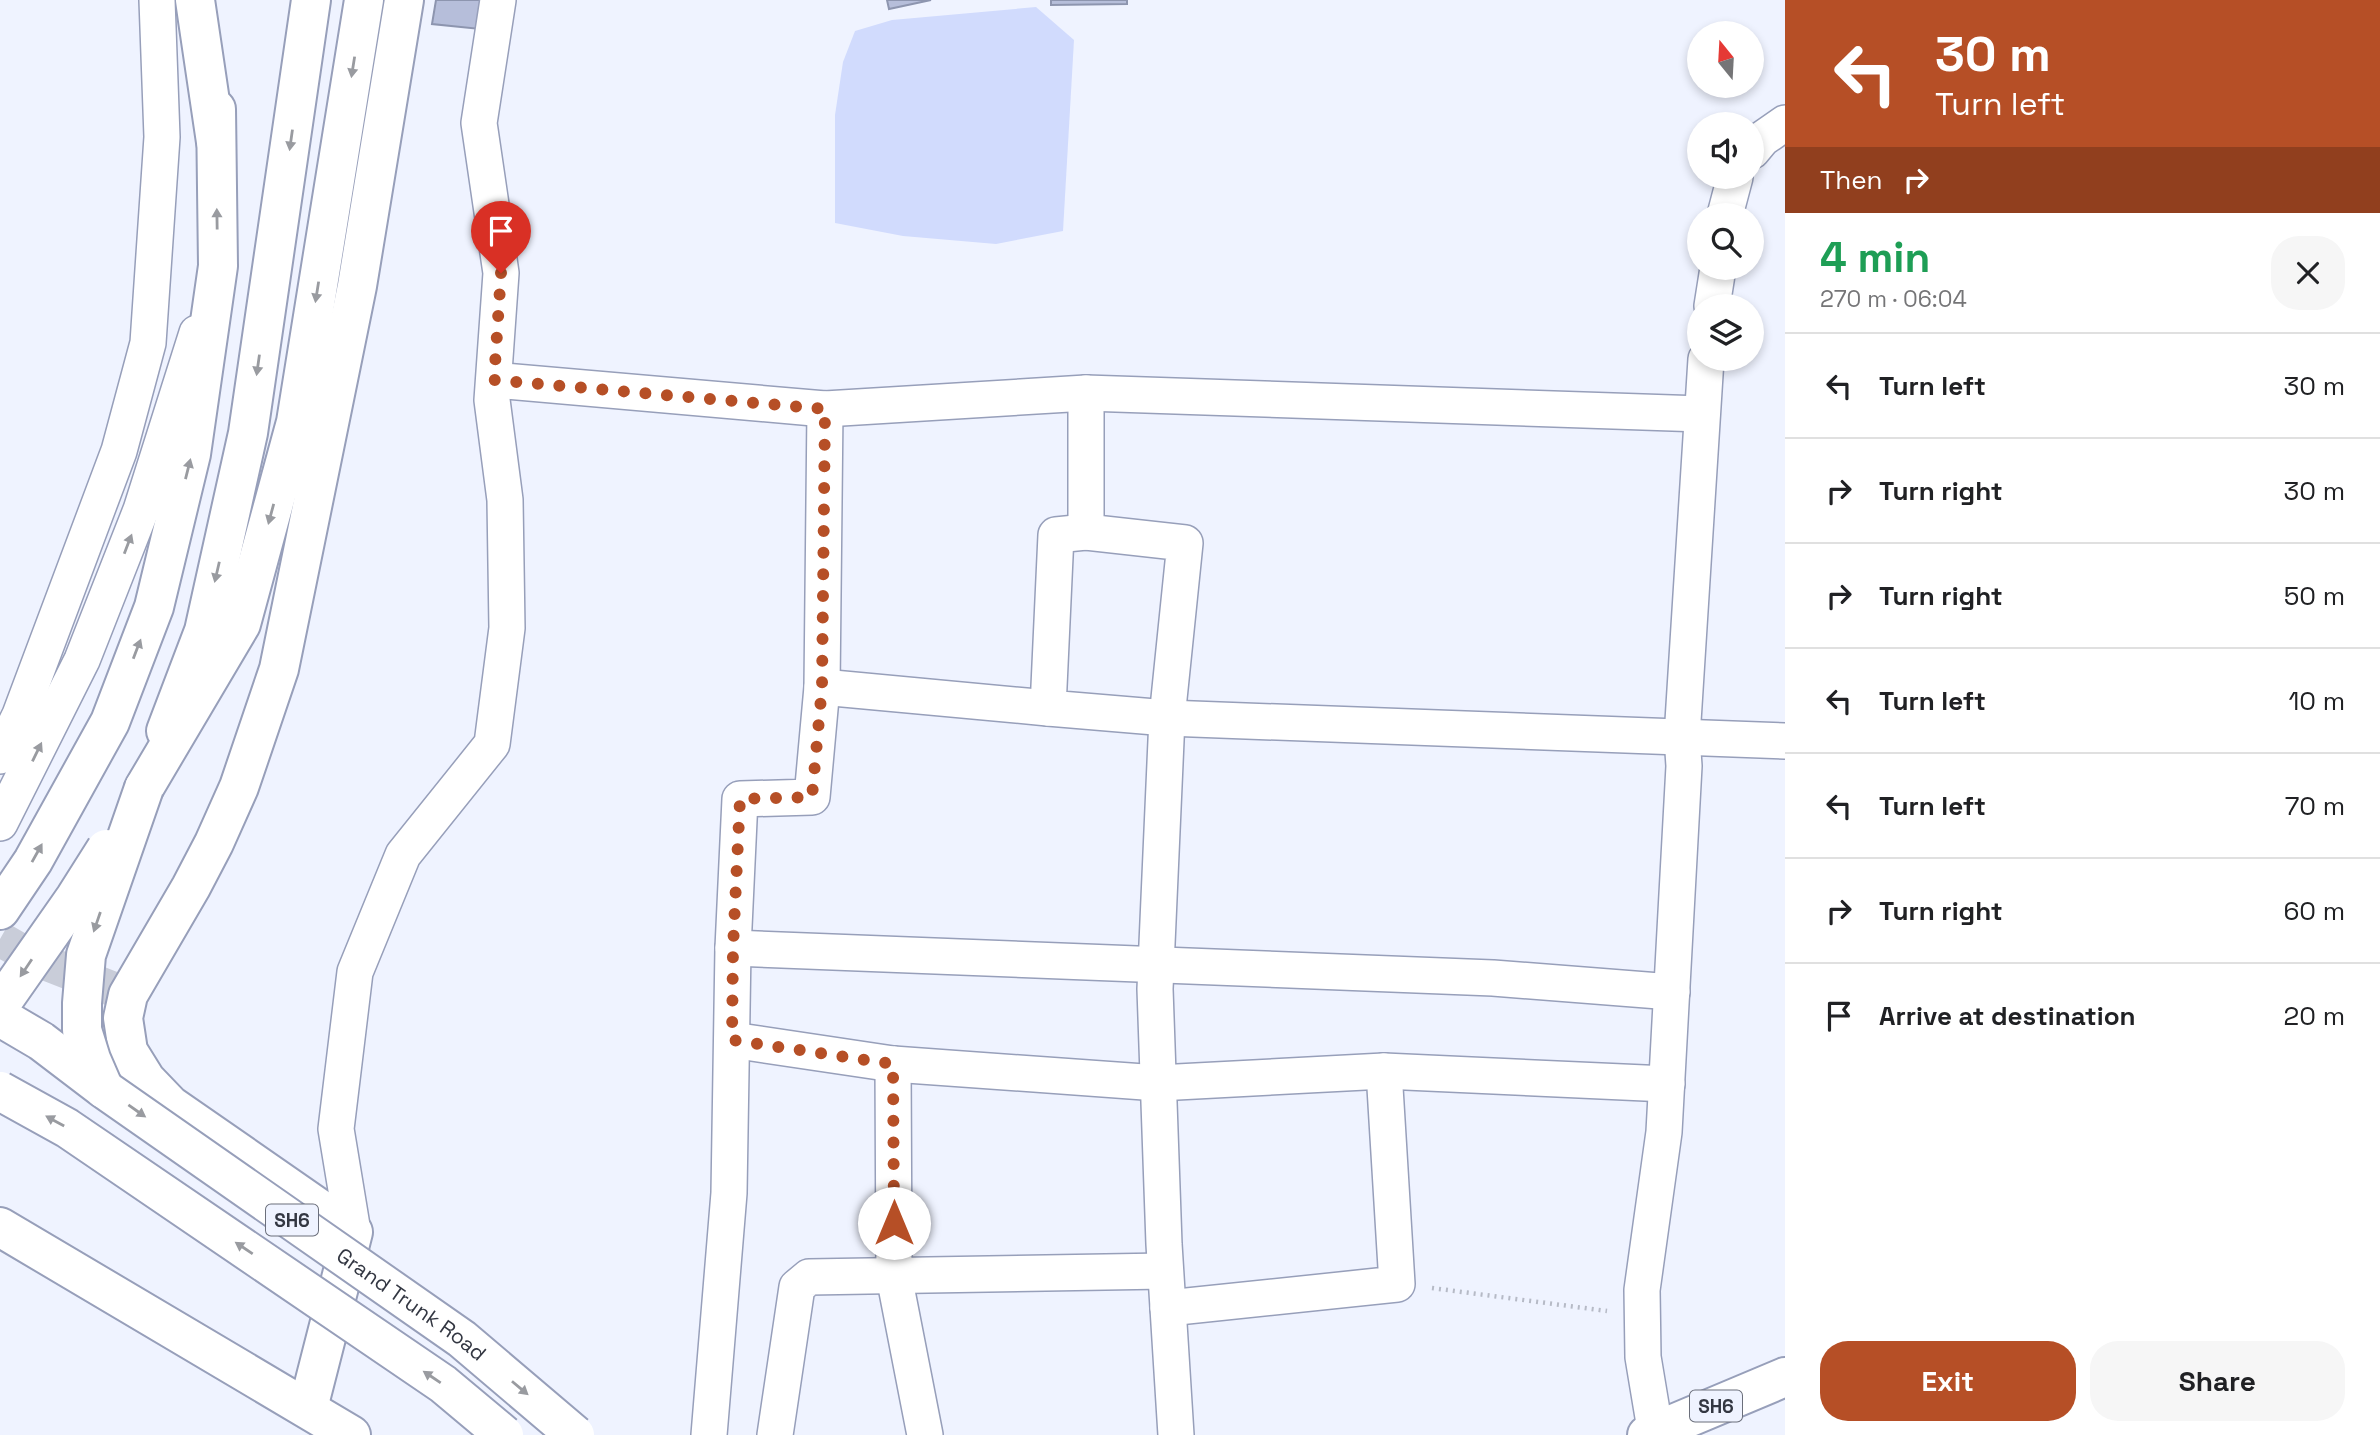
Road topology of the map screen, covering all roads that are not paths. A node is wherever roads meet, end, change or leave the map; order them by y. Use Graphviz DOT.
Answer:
graph roads {
  1 [pos="157,0"];
  2 [pos="195,0"];
  3 [pos="214,0"];
  4 [pos="311,0"];
  5 [pos="364,0"];
  6 [pos="404,0"];
  7 [pos="498,0"];
  8 [pos="1785,123"];
  9 [pos="1764,138"];
  10 [pos="216,142"];
  11 [pos="218,266"];
  12 [pos="1705,371"];
  13 [pos="494,380"];
  14 [pos="1086,393"];
  15 [pos="825,409"];
  16 [pos="1702,414"];
  17 [pos="1086,532"];
  18 [pos="822,687"];
  19 [pos="1048,708"];
  20 [pos="1167,718"];
  21 [pos="1682,737"];
  22 [pos="1785,741"];
  23 [pos="0,756"];
  24 [pos="144,788"];
  25 [pos="0,823"];
  26 [pos="0,910"];
  27 [pos="733,948"];
  28 [pos="1156,966"];
  29 [pos="1672,992"];
  30 [pos="0,1005"];
  31 [pos="0,1017"];
  32 [pos="732,1040"];
  33 [pos="893,1064"];
  34 [pos="1384,1071"];
  35 [pos="1158,1083"];
  36 [pos="1667,1084"];
  37 [pos="104,1089"];
  38 [pos="0,1091"];
  39 [pos="0,1227"];
  40 [pos="353,1232"];
  41 [pos="1166,1271"];
  42 [pos="894,1276"];
  43 [pos="1168,1308"];
  44 [pos="1785,1377"];
  45 [pos="330,1425"];
  46 [pos="1653,1434"];
  47 [pos="504,1435"];
  48 [pos="575,1435"];
  49 [pos="709,1435"];
  50 [pos="775,1435"];
  51 [pos="925,1435"];
  52 [pos="1176,1435"];
  1 -- 23 [label="street"];
  2 -- 10 [label="main road"];
  3 -- 10 [label="main road"];
  4 -- 24 [label="main road, one-way"];
  5 -- 24 [label="main road, one-way"];
  6 -- 40 [label="main road"];
  7 -- 13 [label="street"];
  8 -- 9 [label="street"];
  11 -- 10 [label="main road, one-way"];
  25 -- 11 [label="street, one-way"];
  26 -- 11 [label="main road, one-way"];
  12 -- 16 [label="street"];
  13 -- 15 [label="street"];
  13 -- 40 [label="street"];
  14 -- 15 [label="street"];
  14 -- 16 [label="street"];
  14 -- 17 [label="street"];
  15 -- 18 [label="street"];
  16 -- 21 [label="street"];
  17 -- 19 [label="street"];
  17 -- 20 [label="street"];
  18 -- 19 [label="street"];
  18 -- 27 [label="street"];
  19 -- 20 [label="street"];
  20 -- 21 [label="street"];
  20 -- 28 [label="street"];
  21 -- 22 [label="street"];
  21 -- 29 [label="street"];
  24 -- 30 [label="main road, one-way, bridge"];
  24 -- 37 [label="main road, one-way, bridge"];
  27 -- 28 [label="street"];
  27 -- 32 [label="street"];
  28 -- 29 [label="street"];
  28 -- 35 [label="street"];
  29 -- 36 [label="street"];
  31 -- 37 [label="main road, Grand Trunk Road / SH6, bridge"];
  32 -- 33 [label="street"];
  32 -- 49 [label="street"];
  33 -- 35 [label="street"];
  33 -- 42 [label="street"];
  34 -- 35 [label="street"];
  34 -- 36 [label="street"];
  34 -- 43 [label="street"];
  35 -- 41 [label="street"];
  36 -- 46 [label="street"];
  37 -- 48 [label="main road, Grand Trunk Road / SH6, one-way, bridge"];
  47 -- 38 [label="main road, SH6, one-way, bridge"];
  39 -- 45 [label="main road"];
  40 -- 45 [label="main road"];
  41 -- 42 [label="street"];
  41 -- 43 [label="street"];
  42 -- 50 [label="street"];
  42 -- 51 [label="street"];
  43 -- 52 [label="street"];
  44 -- 46 [label="main road, SH6"];
}
